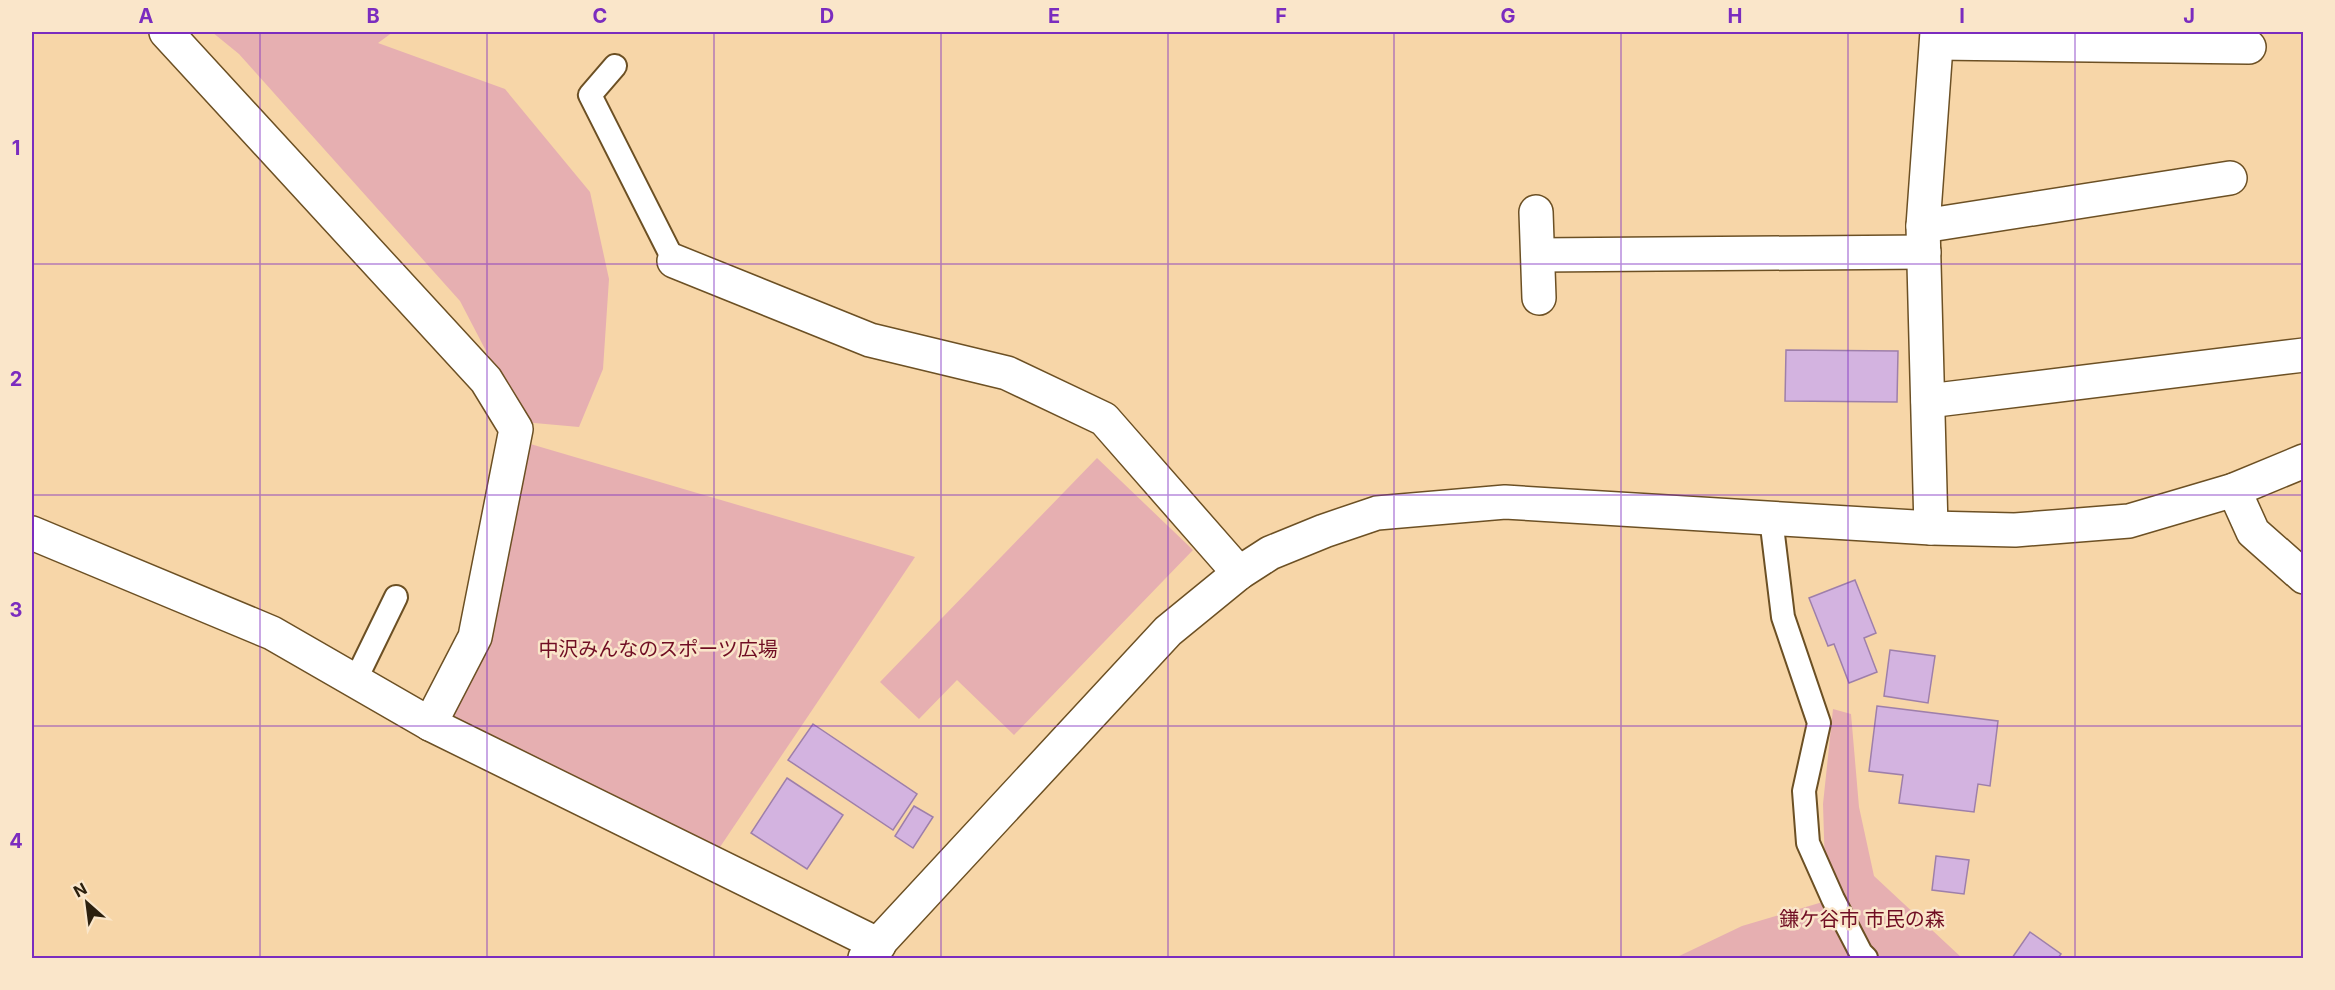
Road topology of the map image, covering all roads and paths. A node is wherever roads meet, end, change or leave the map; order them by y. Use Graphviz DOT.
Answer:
graph roads {
  1 [pos="166,32"];
  2 [pos="1937,37"];
  3 [pos="2249,47"];
  4 [pos="615,66"];
  5 [pos="2230,178"];
  6 [pos="1536,212"];
  7 [pos="1924,239"];
  8 [pos="1538,255"];
  9 [pos="674,261"];
  10 [pos="1539,298"];
  11 [pos="2304,355"];
  12 [pos="1928,401"];
  13 [pos="2304,461"];
  14 [pos="2234,490"];
  15 [pos="1771,518"];
  16 [pos="1931,528"];
  17 [pos="32,533"];
  18 [pos="1239,573"];
  19 [pos="2304,578"];
  20 [pos="396,597"];
  21 [pos="355,681"];
  22 [pos="430,724"];
  23 [pos="872,952"];
  24 [pos="1866,958"];
  1 -- 22 [label="street"];
  2 -- 3 [label="street"];
  2 -- 7 [label="street"];
  4 -- 9 [label="lane"];
  5 -- 7 [label="street"];
  6 -- 8 [label="street"];
  7 -- 8 [label="street"];
  7 -- 12 [label="street"];
  8 -- 10 [label="street"];
  9 -- 18 [label="street"];
  11 -- 12 [label="street"];
  12 -- 16 [label="street"];
  13 -- 14 [label="street"];
  14 -- 16 [label="street"];
  14 -- 19 [label="street"];
  15 -- 16 [label="street"];
  15 -- 18 [label="street"];
  15 -- 24 [label="lane"];
  17 -- 21 [label="street"];
  18 -- 23 [label="street"];
  20 -- 21 [label="lane"];
  21 -- 22 [label="street"];
  22 -- 23 [label="street"];
}
